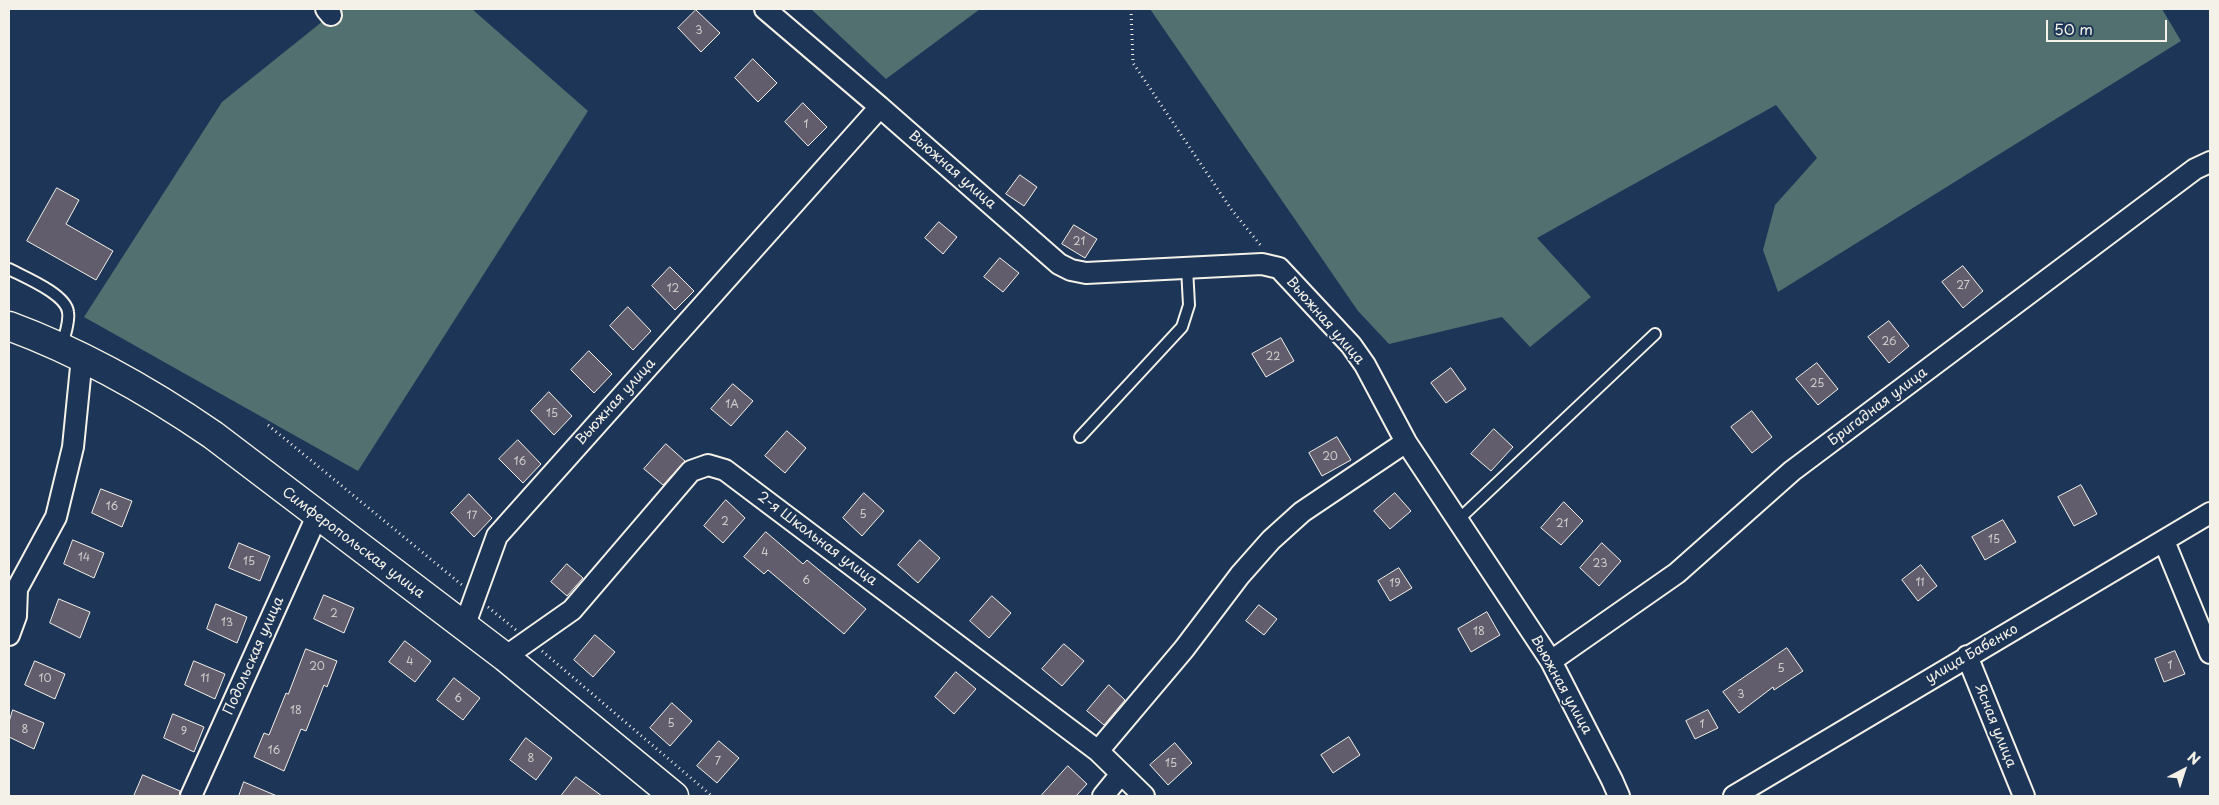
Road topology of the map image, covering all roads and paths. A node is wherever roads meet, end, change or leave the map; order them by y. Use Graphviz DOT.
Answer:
graph roads {
  1 [pos="765,9"];
  2 [pos="1131,9"];
  3 [pos="880,107"];
  4 [pos="2210,162"];
  5 [pos="1187,268"];
  6 [pos="1279,268"];
  7 [pos="9,269"];
  8 [pos="9,326"];
  9 [pos="1655,334"];
  10 [pos="72,353"];
  11 [pos="1080,437"];
  12 [pos="1406,442"];
  13 [pos="2210,514"];
  14 [pos="317,516"];
  15 [pos="1458,520"];
  16 [pos="2164,541"];
  17 [pos="13,587"];
  18 [pos="464,627"];
  19 [pos="9,634"];
  20 [pos="2210,653"];
  21 [pos="1967,656"];
  22 [pos="505,657"];
  23 [pos="1551,661"];
  24 [pos="1098,751"];
  25 [pos="1121,774"];
  26 [pos="191,796"];
  27 [pos="674,796"];
  28 [pos="1103,796"];
  29 [pos="1144,796"];
  30 [pos="1618,796"];
  31 [pos="1734,796"];
  32 [pos="2024,796"];
  1 -- 3 [label="street, Вьюжная улица"];
  2 -- 6 [label="path"];
  3 -- 5 [label="street, Вьюжная улица"];
  3 -- 18 [label="street, Вьюжная улица"];
  4 -- 23 [label="street, Бригадная улица"];
  5 -- 6 [label="street, Вьюжная улица"];
  5 -- 11 [label="lane"];
  6 -- 12 [label="street, Вьюжная улица"];
  7 -- 10 [label="lane"];
  8 -- 10 [label="street, Симферопольская улица"];
  9 -- 15 [label="lane"];
  10 -- 14 [label="street, Симферопольская улица"];
  10 -- 17 [label="street"];
  12 -- 15 [label="street, Вьюжная улица"];
  12 -- 24 [label="street"];
  13 -- 16 [label="street, улица Бабенко"];
  14 -- 18 [label="street, Симферопольская улица"];
  14 -- 26 [label="street, Подольская улица"];
  15 -- 23 [label="street, Вьюжная улица"];
  16 -- 20 [label="street"];
  16 -- 21 [label="street, улица Бабенко"];
  17 -- 19 [label="street"];
  18 -- 22 [label="street, Симферопольская улица"];
  21 -- 31 [label="street, улица Бабенко"];
  21 -- 32 [label="street, Ясная улица"];
  22 -- 24 [label="street, 2-я Школьная улица"];
  22 -- 27 [label="street, Симферопольская улица"];
  23 -- 30 [label="street, Вьюжная улица"];
  24 -- 25 [label="street, 2-я Школьная улица"];
  25 -- 28 [label="street"];
  25 -- 29 [label="street, 2-я Школьная улица"];
}
